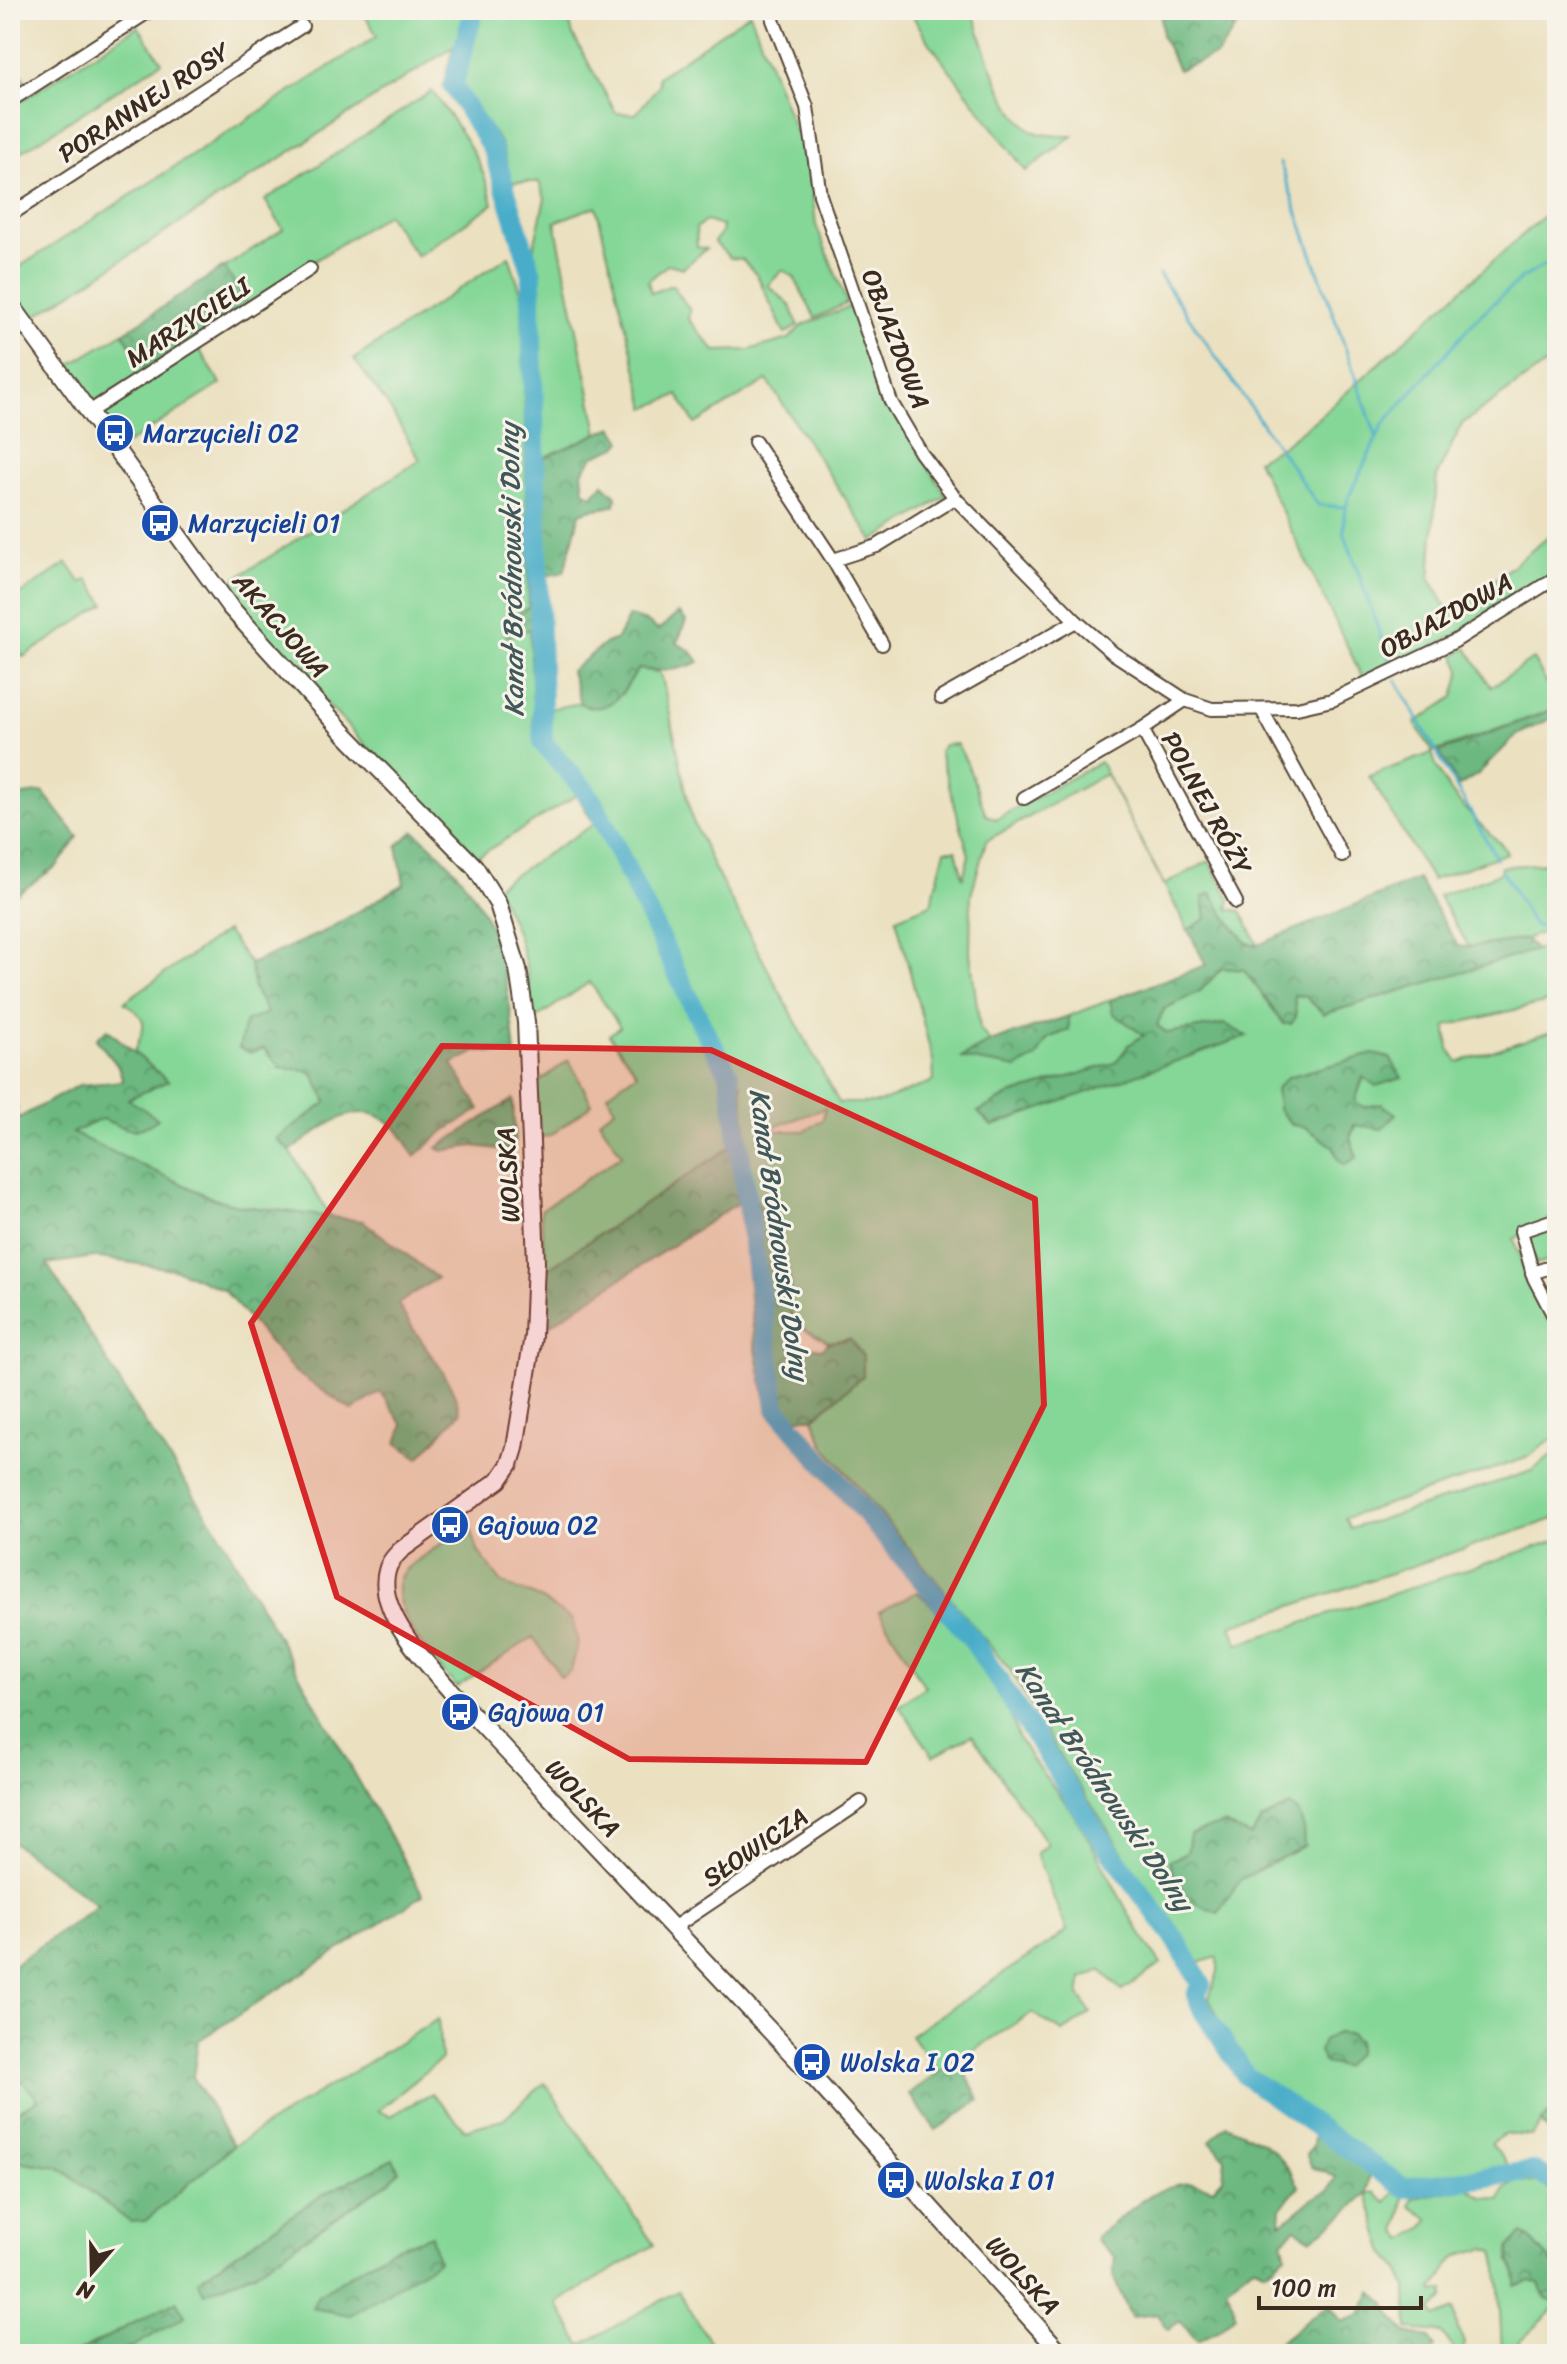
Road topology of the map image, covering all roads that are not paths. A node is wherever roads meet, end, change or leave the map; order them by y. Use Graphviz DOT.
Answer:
graph roads {
  1 [pos="151,10"];
  2 [pos="773,20"];
  3 [pos="302,26"];
  4 [pos="10,101"];
  5 [pos="10,215"];
  6 [pos="310,269"];
  7 [pos="10,303"];
  8 [pos="89,412"];
  9 [pos="755,442"];
  10 [pos="955,498"];
  11 [pos="833,560"];
  12 [pos="1557,577"];
  13 [pos="1076,621"];
  14 [pos="882,644"];
  15 [pos="941,698"];
  16 [pos="1185,700"];
  17 [pos="1262,710"];
  18 [pos="1142,729"];
  19 [pos="1024,798"];
  20 [pos="1342,856"];
  21 [pos="1236,902"];
  22 [pos="518,969"];
  23 [pos="1557,1219"];
  24 [pos="1557,1265"];
  25 [pos="1532,1273"];
  26 [pos="1557,1322"];
  27 [pos="861,1802"];
  28 [pos="673,1928"];
  29 [pos="1062,2354"];
  1 -- 4 [label="street"];
  2 -- 10 [label="street, OBJAZDOWA"];
  3 -- 5 [label="street, PORANNEJ ROSY"];
  6 -- 8 [label="street, MARZYCIELI"];
  7 -- 8 [label="street, AKACJOWA"];
  8 -- 22 [label="street, AKACJOWA"];
  9 -- 11 [label="street"];
  10 -- 11 [label="street"];
  10 -- 13 [label="street, OBJAZDOWA"];
  11 -- 14 [label="street"];
  12 -- 17 [label="street, OBJAZDOWA"];
  13 -- 15 [label="street"];
  13 -- 16 [label="street, OBJAZDOWA"];
  16 -- 17 [label="street, OBJAZDOWA"];
  16 -- 18 [label="street, POLNEJ RÓŻY"];
  17 -- 20 [label="street"];
  18 -- 19 [label="street"];
  18 -- 21 [label="street, POLNEJ RÓŻY"];
  22 -- 28 [label="street, WOLSKA"];
  23 -- 25 [label="street"];
  24 -- 25 [label="street"];
  25 -- 26 [label="street"];
  27 -- 28 [label="street, SŁOWICZA"];
  28 -- 29 [label="street, WOLSKA"];
}
